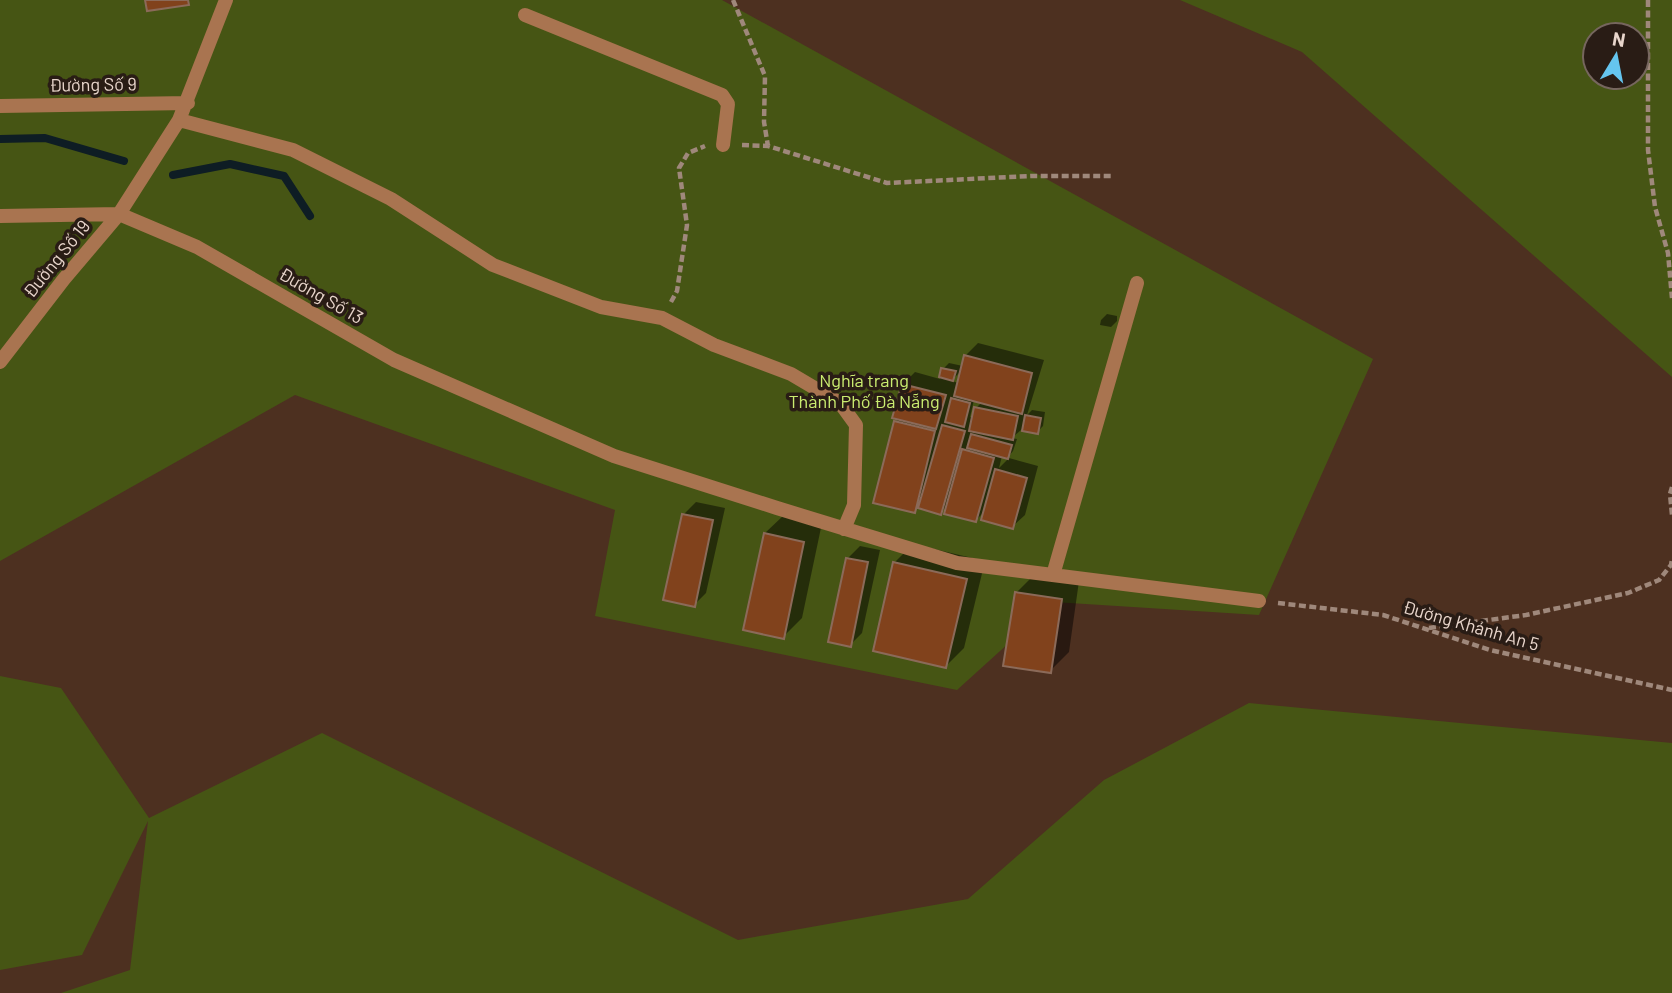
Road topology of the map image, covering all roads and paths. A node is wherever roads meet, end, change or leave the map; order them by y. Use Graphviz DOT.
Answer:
graph roads {
  1 [pos="226,0"];
  2 [pos="733,0"];
  3 [pos="1648,0"];
  4 [pos="525,15"];
  5 [pos="188,103"];
  6 [pos="0,106"];
  7 [pos="179,120"];
  8 [pos="723,145"];
  9 [pos="768,146"];
  10 [pos="1113,176"];
  11 [pos="119,214"];
  12 [pos="0,216"];
  13 [pos="1137,283"];
  14 [pos="1672,298"];
  15 [pos="662,318"];
  16 [pos="0,337"];
  17 [pos="15,343"];
  18 [pos="0,362"];
  19 [pos="1672,487"];
  20 [pos="1672,515"];
  21 [pos="844,528"];
  22 [pos="1672,559"];
  23 [pos="1053,575"];
  24 [pos="1259,601"];
  25 [pos="1426,629"];
  26 [pos="1672,690"];
  1 -- 5 [label="street, Đường Số 19"];
  2 -- 9 [label="path"];
  3 -- 14 [label="path"];
  4 -- 8 [label="street"];
  5 -- 6 [label="street, Đường Số 9"];
  5 -- 7 [label="street, Đường Số 19"];
  7 -- 11 [label="street, Đường Số 19"];
  7 -- 15 [label="street"];
  8 -- 9 [label="path"];
  8 -- 15 [label="path"];
  9 -- 10 [label="path"];
  11 -- 12 [label="street, Đường Số 13"];
  11 -- 17 [label="street, Đường Số 19"];
  11 -- 21 [label="street, Đường Số 13"];
  13 -- 23 [label="street"];
  15 -- 21 [label="street"];
  16 -- 17 [label="street"];
  17 -- 18 [label="street, Đường Số 19"];
  19 -- 20 [label="path"];
  21 -- 23 [label="street, Đường Số 13"];
  22 -- 25 [label="path"];
  23 -- 24 [label="street, Đường Số 13"];
  24 -- 25 [label="path, Đường Khánh An 5"];
  25 -- 26 [label="path, Đường Khánh An 5"];
}
